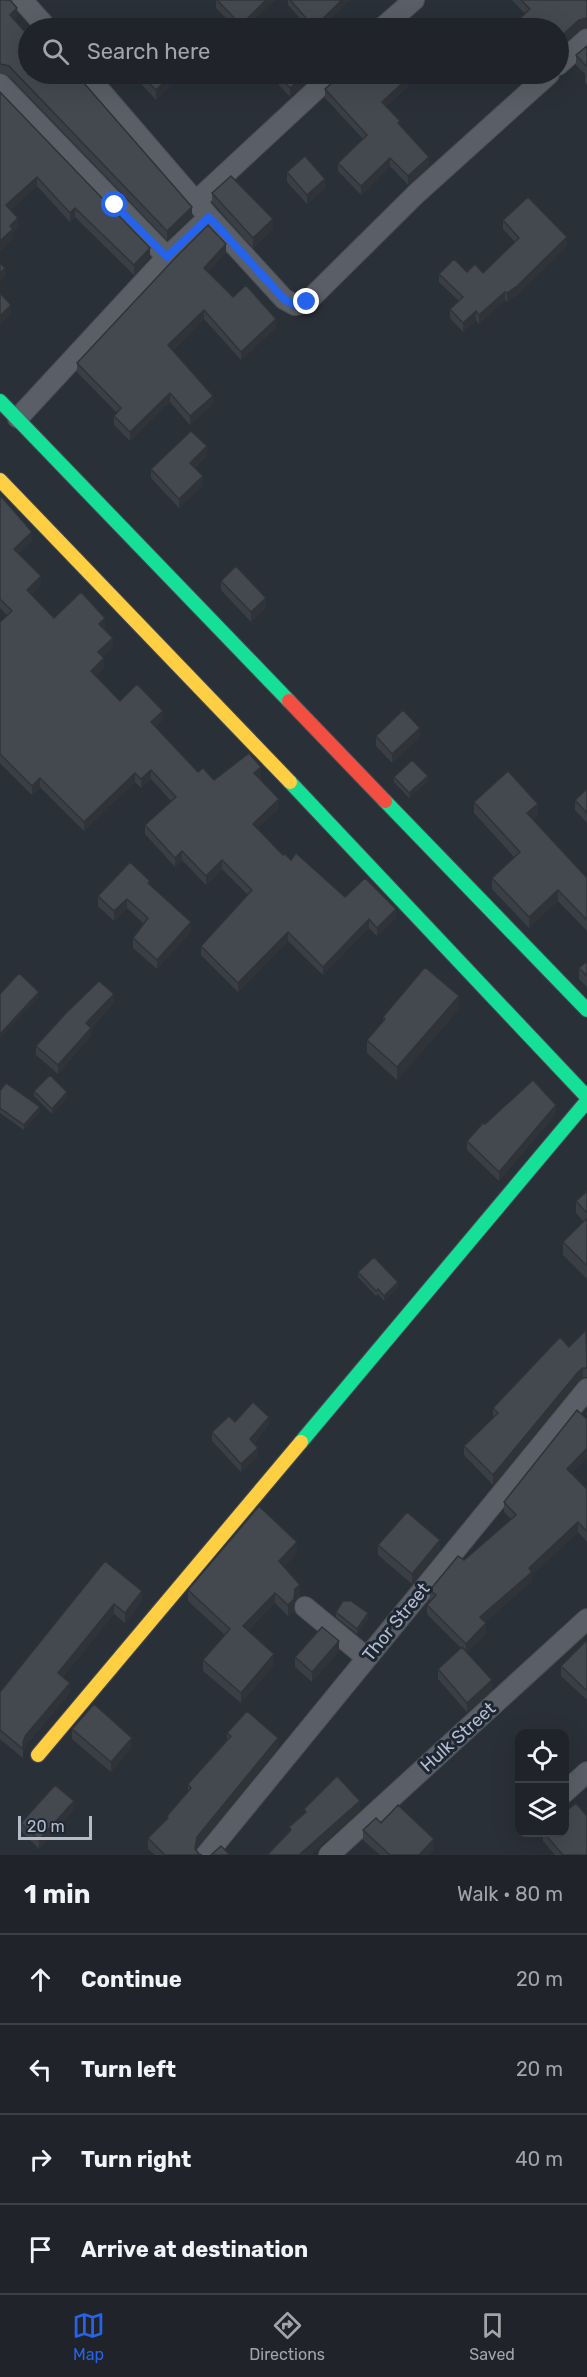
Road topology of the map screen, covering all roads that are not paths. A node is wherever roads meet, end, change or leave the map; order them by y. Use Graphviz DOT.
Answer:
graph roads {
  1 [pos="22,0"];
  2 [pos="414,0"];
  3 [pos="38,18"];
  4 [pos="393,18"];
  5 [pos="587,39"];
  6 [pos="569,55"];
  7 [pos="0,84"];
  8 [pos="95,84"];
  9 [pos="322,84"];
  10 [pos="538,84"];
  11 [pos="195,202"];
  12 [pos="209,217"];
  13 [pos="167,257"];
  14 [pos="0,401"];
  15 [pos="18,418"];
  16 [pos="0,480"];
  17 [pos="587,1010"];
  18 [pos="587,1099"];
  19 [pos="587,1389"];
  20 [pos="305,1607"];
  21 [pos="587,1619"];
  22 [pos="367,1658"];
  23 [pos="38,1755"];
  24 [pos="587,1772"];
  25 [pos="569,1788"];
  26 [pos="206,1855"];
  27 [pos="329,1855"];
  1 -- 3 [label="street"];
  2 -- 4 [label="street"];
  5 -- 6 [label="street"];
  7 -- 13 [label="street"];
  8 -- 11 [label="street"];
  9 -- 11 [label="street"];
  10 -- 12 [label="street"];
  11 -- 12 [label="street"];
  12 -- 13 [label="street"];
  13 -- 15 [label="street"];
  14 -- 15 [label="street"];
  15 -- 17 [label="street"];
  16 -- 18 [label="street"];
  18 -- 23 [label="street"];
  19 -- 22 [label="street, Thor Street"];
  20 -- 22 [label="street"];
  21 -- 27 [label="street, Hulk Street"];
  22 -- 26 [label="street, Thor Street"];
  24 -- 25 [label="street"];
}
